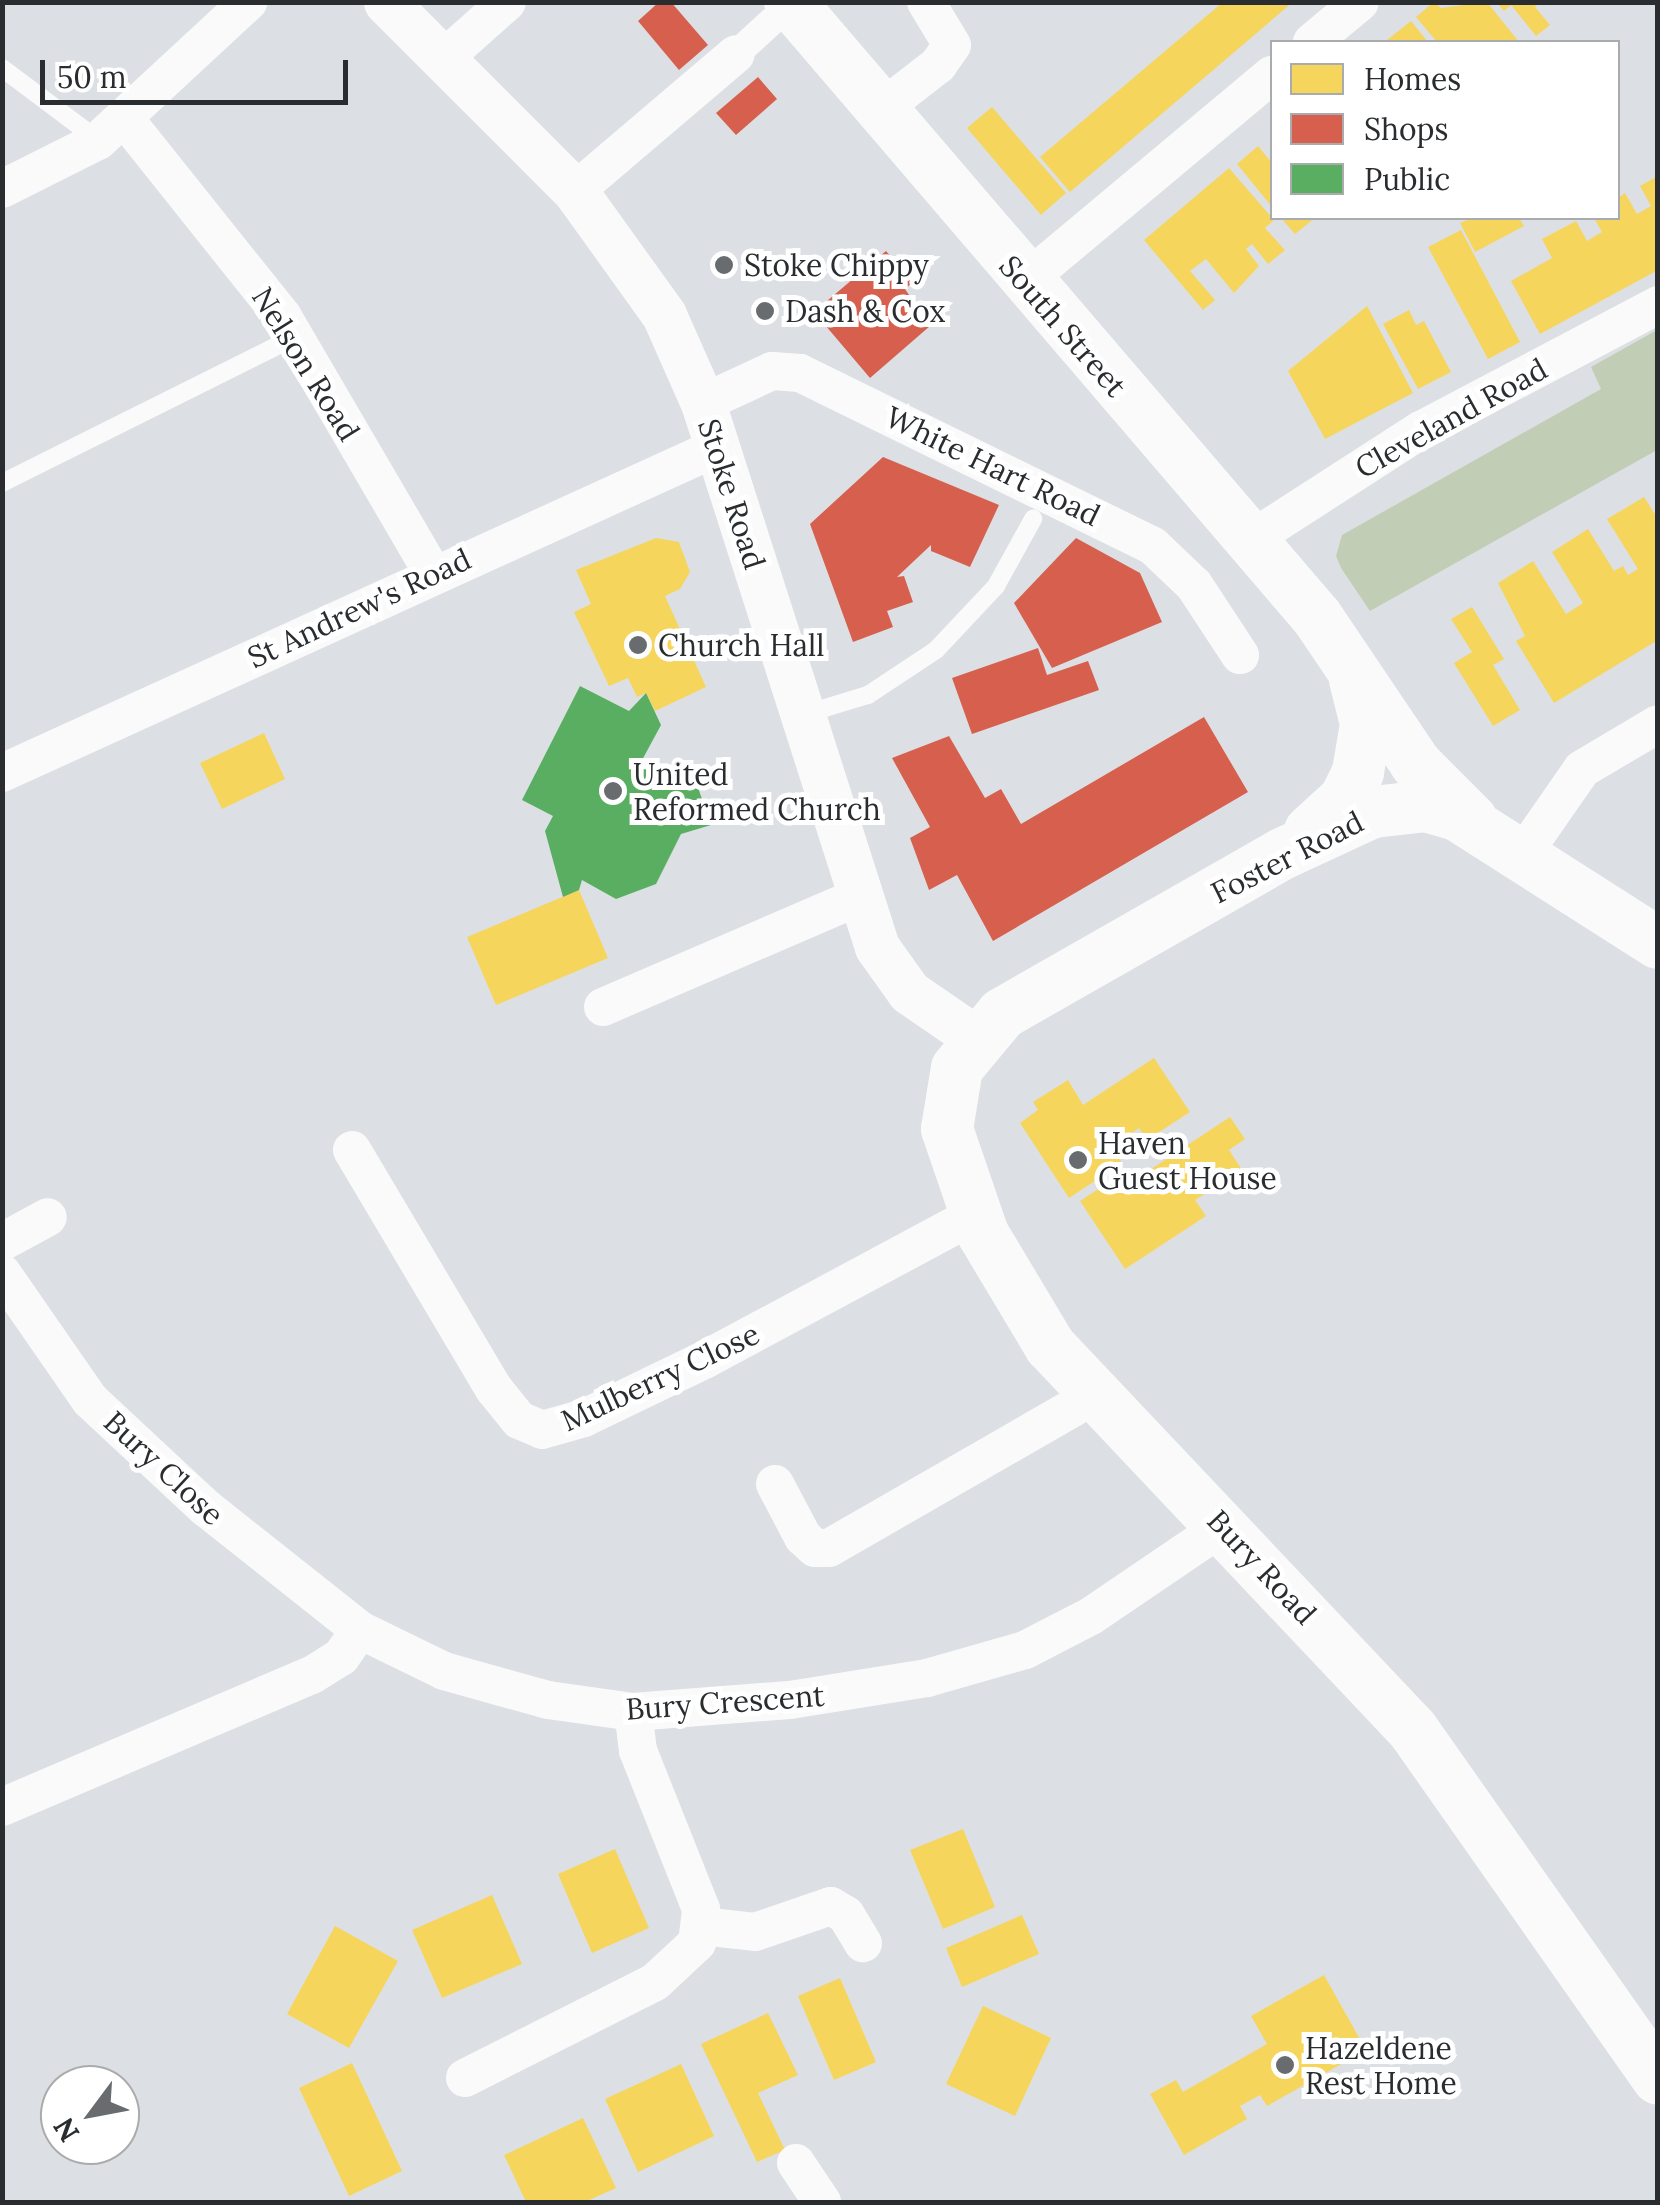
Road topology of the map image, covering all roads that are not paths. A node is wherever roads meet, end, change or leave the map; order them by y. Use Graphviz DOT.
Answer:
graph roads {
  1 [pos="248,2"];
  2 [pos="386,2"];
  3 [pos="507,2"];
  4 [pos="926,2"];
  5 [pos="1360,2"];
  6 [pos="790,3"];
  7 [pos="1314,40"];
  8 [pos="736,54"];
  9 [pos="444,58"];
  10 [pos="2,68"];
  11 [pos="1270,77"];
  12 [pos="880,110"];
  13 [pos="112,130"];
  14 [pos="2,189"];
  15 [pos="576,191"];
  16 [pos="1024,282"];
  17 [pos="1658,304"];
  18 [pos="295,337"];
  19 [pos="703,403"];
  20 [pos="718,447"];
  21 [pos="2,482"];
  22 [pos="1033,519"];
  23 [pos="1250,540"];
  24 [pos="433,574"];
  25 [pos="1340,647"];
  26 [pos="1240,654"];
  27 [pos="802,716"];
  28 [pos="1658,724"];
  29 [pos="2,773"];
  30 [pos="1504,842"];
  31 [pos="1282,854"];
  32 [pos="858,897"];
  33 [pos="1658,943"];
  34 [pos="602,1007"];
  35 [pos="976,1038"];
  36 [pos="352,1150"];
  37 [pos="974,1215"];
  38 [pos="48,1217"];
  39 [pos="2,1242"];
  40 [pos="2,1273"];
  41 [pos="1092,1396"];
  42 [pos="776,1484"];
  43 [pos="1225,1524"];
  44 [pos="360,1630"];
  45 [pos="633,1712"];
  46 [pos="2,1807"];
  47 [pos="701,1926"];
  48 [pos="863,1944"];
  49 [pos="1651,2051"];
  50 [pos="465,2078"];
  51 [pos="796,2163"];
  52 [pos="822,2202"];
  1 -- 13 [label="street"];
  2 -- 9 [label="street, Stoke Road"];
  3 -- 9 [label="street"];
  4 -- 12 [label="street"];
  5 -- 7 [label="street"];
  6 -- 8 [label="street"];
  6 -- 12 [label="main road, South Street"];
  8 -- 15 [label="street"];
  9 -- 15 [label="street, Stoke Road"];
  10 -- 13 [label="lane"];
  11 -- 16 [label="street"];
  12 -- 16 [label="main road, South Street"];
  13 -- 14 [label="street"];
  13 -- 18 [label="street, Nelson Road"];
  15 -- 19 [label="street, Stoke Road"];
  16 -- 23 [label="main road, South Street"];
  17 -- 23 [label="street, Cleveland Road"];
  18 -- 21 [label="lane"];
  18 -- 24 [label="street, Nelson Road"];
  19 -- 20 [label="street, Stoke Road"];
  19 -- 26 [label="street, White Hart Road"];
  20 -- 24 [label="street, St Andrew's Road"];
  20 -- 27 [label="street, Stoke Road"];
  22 -- 27 [label="lane"];
  23 -- 25 [label="main road, South Street"];
  24 -- 29 [label="street, St Andrew's Road"];
  25 -- 30 [label="main road, South Street"];
  25 -- 31 [label="main road, South Street"];
  27 -- 32 [label="street, Stoke Road"];
  28 -- 30 [label="street"];
  30 -- 31 [label="main road, Foster Road"];
  30 -- 33 [label="main road, Foster Road"];
  31 -- 35 [label="main road, Foster Road"];
  32 -- 34 [label="street"];
  32 -- 35 [label="street, Stoke Road"];
  35 -- 37 [label="main road, Bury Road"];
  36 -- 37 [label="street, Mulberry Close"];
  37 -- 41 [label="main road, Bury Road"];
  38 -- 39 [label="street"];
  40 -- 44 [label="street, Bury Close"];
  41 -- 42 [label="street"];
  41 -- 43 [label="main road, Bury Road"];
  43 -- 45 [label="street, Bury Crescent"];
  43 -- 49 [label="main road, Bury Road"];
  44 -- 45 [label="street, Bury Crescent"];
  44 -- 46 [label="street"];
  45 -- 47 [label="street"];
  47 -- 48 [label="street"];
  47 -- 50 [label="street"];
  51 -- 52 [label="street"];
}
